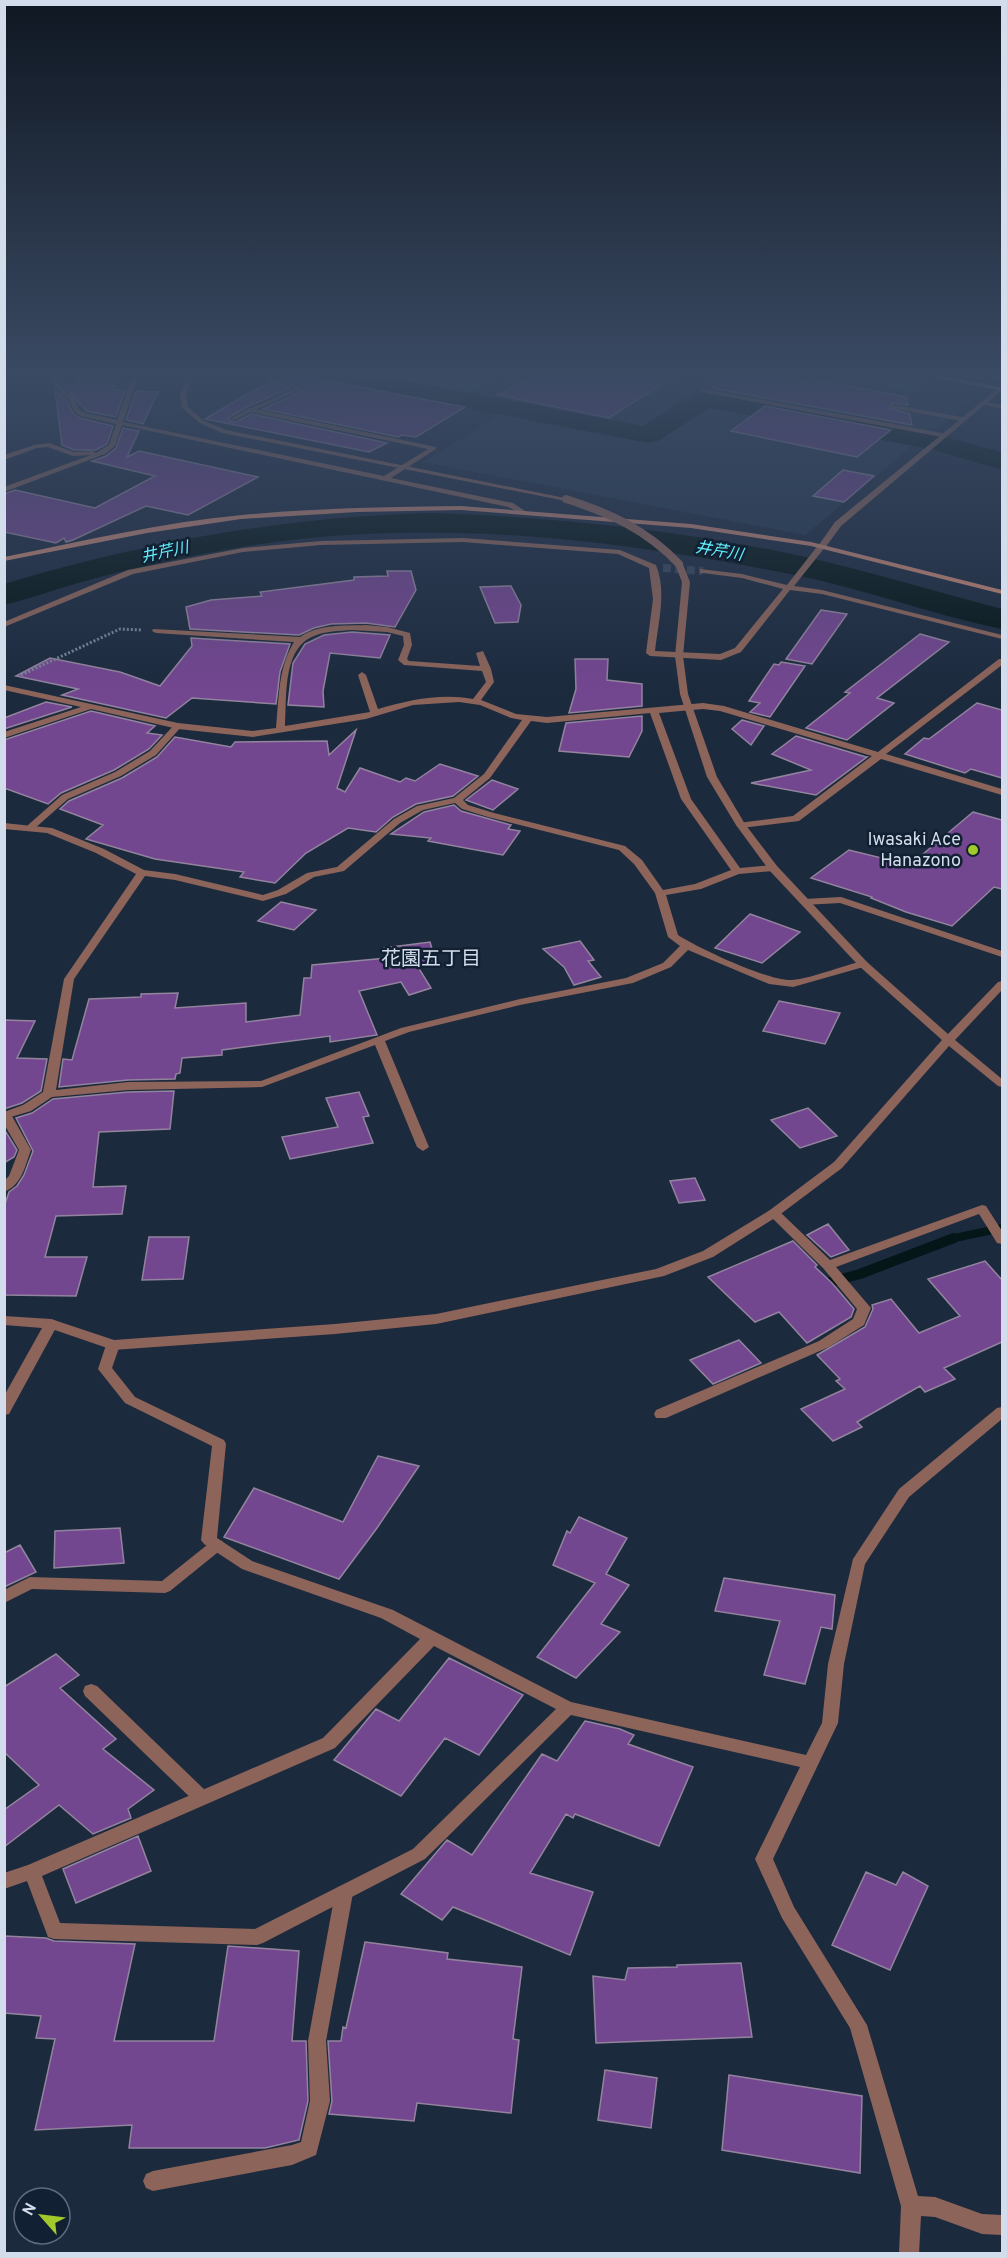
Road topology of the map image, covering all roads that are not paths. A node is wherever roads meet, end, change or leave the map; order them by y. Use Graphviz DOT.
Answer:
graph roads {
  1 [pos="24,482"];
  2 [pos="404,482"];
  3 [pos="478,482"];
  4 [pos="886,482"];
  5 [pos="4,490"];
  6 [pos="524,513"];
  7 [pos="820,549"];
  8 [pos="4,559"];
  9 [pos="653,567"];
  10 [pos="663,568"];
  11 [pos="703,571"];
  12 [pos="792,586"];
  13 [pos="1002,592"];
  14 [pos="4,625"];
  15 [pos="156,631"];
  16 [pos="1002,637"];
  17 [pos="301,640"];
  18 [pos="480,653"];
  19 [pos="679,656"];
  20 [pos="1002,661"];
  21 [pos="487,669"];
  22 [pos="362,675"];
  23 [pos="4,687"];
  24 [pos="475,702"];
  25 [pos="689,705"];
  26 [pos="94,706"];
  27 [pos="653,709"];
  28 [pos="375,713"];
  29 [pos="528,718"];
  30 [pos="178,726"];
  31 [pos="280,730"];
  32 [pos="4,735"];
  33 [pos="881,755"];
  34 [pos="1002,792"];
  35 [pos="458,800"];
  36 [pos="741,825"];
  37 [pos="4,826"];
  38 [pos="31,827"];
  39 [pos="772,868"];
  40 [pos="737,871"];
  41 [pos="142,873"];
  42 [pos="660,893"];
  43 [pos="804,902"];
  44 [pos="687,946"];
  45 [pos="1002,954"];
  46 [pos="863,964"];
  47 [pos="1002,984"];
  48 [pos="379,1040"];
  49 [pos="948,1040"];
  50 [pos="1002,1084"];
  51 [pos="49,1094"];
  52 [pos="5,1116"];
  53 [pos="423,1147"];
  54 [pos="4,1188"];
  55 [pos="774,1213"];
  56 [pos="1001,1237"];
  57 [pos="829,1266"];
  58 [pos="4,1320"];
  59 [pos="51,1324"];
  60 [pos="113,1345"];
  61 [pos="4,1410"];
  62 [pos="1002,1412"];
  63 [pos="661,1414"];
  64 [pos="217,1545"];
  65 [pos="4,1597"];
  66 [pos="431,1638"];
  67 [pos="91,1691"];
  68 [pos="568,1708"];
  69 [pos="812,1763"];
  70 [pos="202,1798"];
  71 [pos="32,1872"];
  72 [pos="4,1881"];
  73 [pos="344,1893"];
  74 [pos="153,2181"];
  75 [pos="910,2206"];
  76 [pos="1002,2225"];
  77 [pos="909,2253"];
  1 -- 5 [label="street"];
  2 -- 6 [label="street"];
  3 -- 19 [label="street, bridge"];
  4 -- 7 [label="street"];
  6 -- 7 [label="main road"];
  6 -- 8 [label="main road"];
  7 -- 12 [label="street"];
  7 -- 13 [label="main road"];
  9 -- 10 [label="street"];
  9 -- 14 [label="street"];
  9 -- 19 [label="street"];
  11 -- 12 [label="street"];
  12 -- 16 [label="street"];
  12 -- 19 [label="street"];
  15 -- 17 [label="street"];
  17 -- 21 [label="street"];
  17 -- 31 [label="street"];
  18 -- 21 [label="street"];
  19 -- 25 [label="street"];
  20 -- 33 [label="street"];
  21 -- 24 [label="street"];
  22 -- 28 [label="street"];
  23 -- 26 [label="street"];
  24 -- 28 [label="street"];
  24 -- 29 [label="street"];
  25 -- 27 [label="street"];
  25 -- 33 [label="street"];
  25 -- 36 [label="street"];
  26 -- 30 [label="street"];
  26 -- 32 [label="street"];
  27 -- 29 [label="street"];
  27 -- 40 [label="street"];
  28 -- 31 [label="street"];
  29 -- 35 [label="street"];
  30 -- 31 [label="street"];
  30 -- 38 [label="street"];
  33 -- 34 [label="street"];
  33 -- 36 [label="street"];
  35 -- 41 [label="street"];
  35 -- 42 [label="street"];
  36 -- 39 [label="street"];
  37 -- 38 [label="street"];
  38 -- 41 [label="street"];
  39 -- 40 [label="street"];
  39 -- 43 [label="street"];
  40 -- 42 [label="street"];
  41 -- 51 [label="street"];
  42 -- 44 [label="street"];
  43 -- 45 [label="street"];
  43 -- 46 [label="street"];
  44 -- 46 [label="street"];
  44 -- 48 [label="street"];
  46 -- 49 [label="street"];
  47 -- 49 [label="street"];
  48 -- 51 [label="street"];
  48 -- 53 [label="street"];
  49 -- 50 [label="street"];
  49 -- 55 [label="street"];
  51 -- 52 [label="street"];
  52 -- 54 [label="street"];
  55 -- 57 [label="street"];
  55 -- 60 [label="street"];
  56 -- 57 [label="street"];
  57 -- 63 [label="street"];
  58 -- 59 [label="street"];
  59 -- 60 [label="street"];
  59 -- 61 [label="street"];
  60 -- 64 [label="street"];
  62 -- 69 [label="street"];
  64 -- 65 [label="street"];
  64 -- 66 [label="street"];
  66 -- 68 [label="street"];
  66 -- 70 [label="street"];
  67 -- 70 [label="street"];
  68 -- 69 [label="street"];
  68 -- 73 [label="street"];
  69 -- 75 [label="street"];
  70 -- 71 [label="street"];
  71 -- 72 [label="street"];
  71 -- 73 [label="street"];
  73 -- 74 [label="street"];
  75 -- 76 [label="street"];
  75 -- 77 [label="street"];
}
